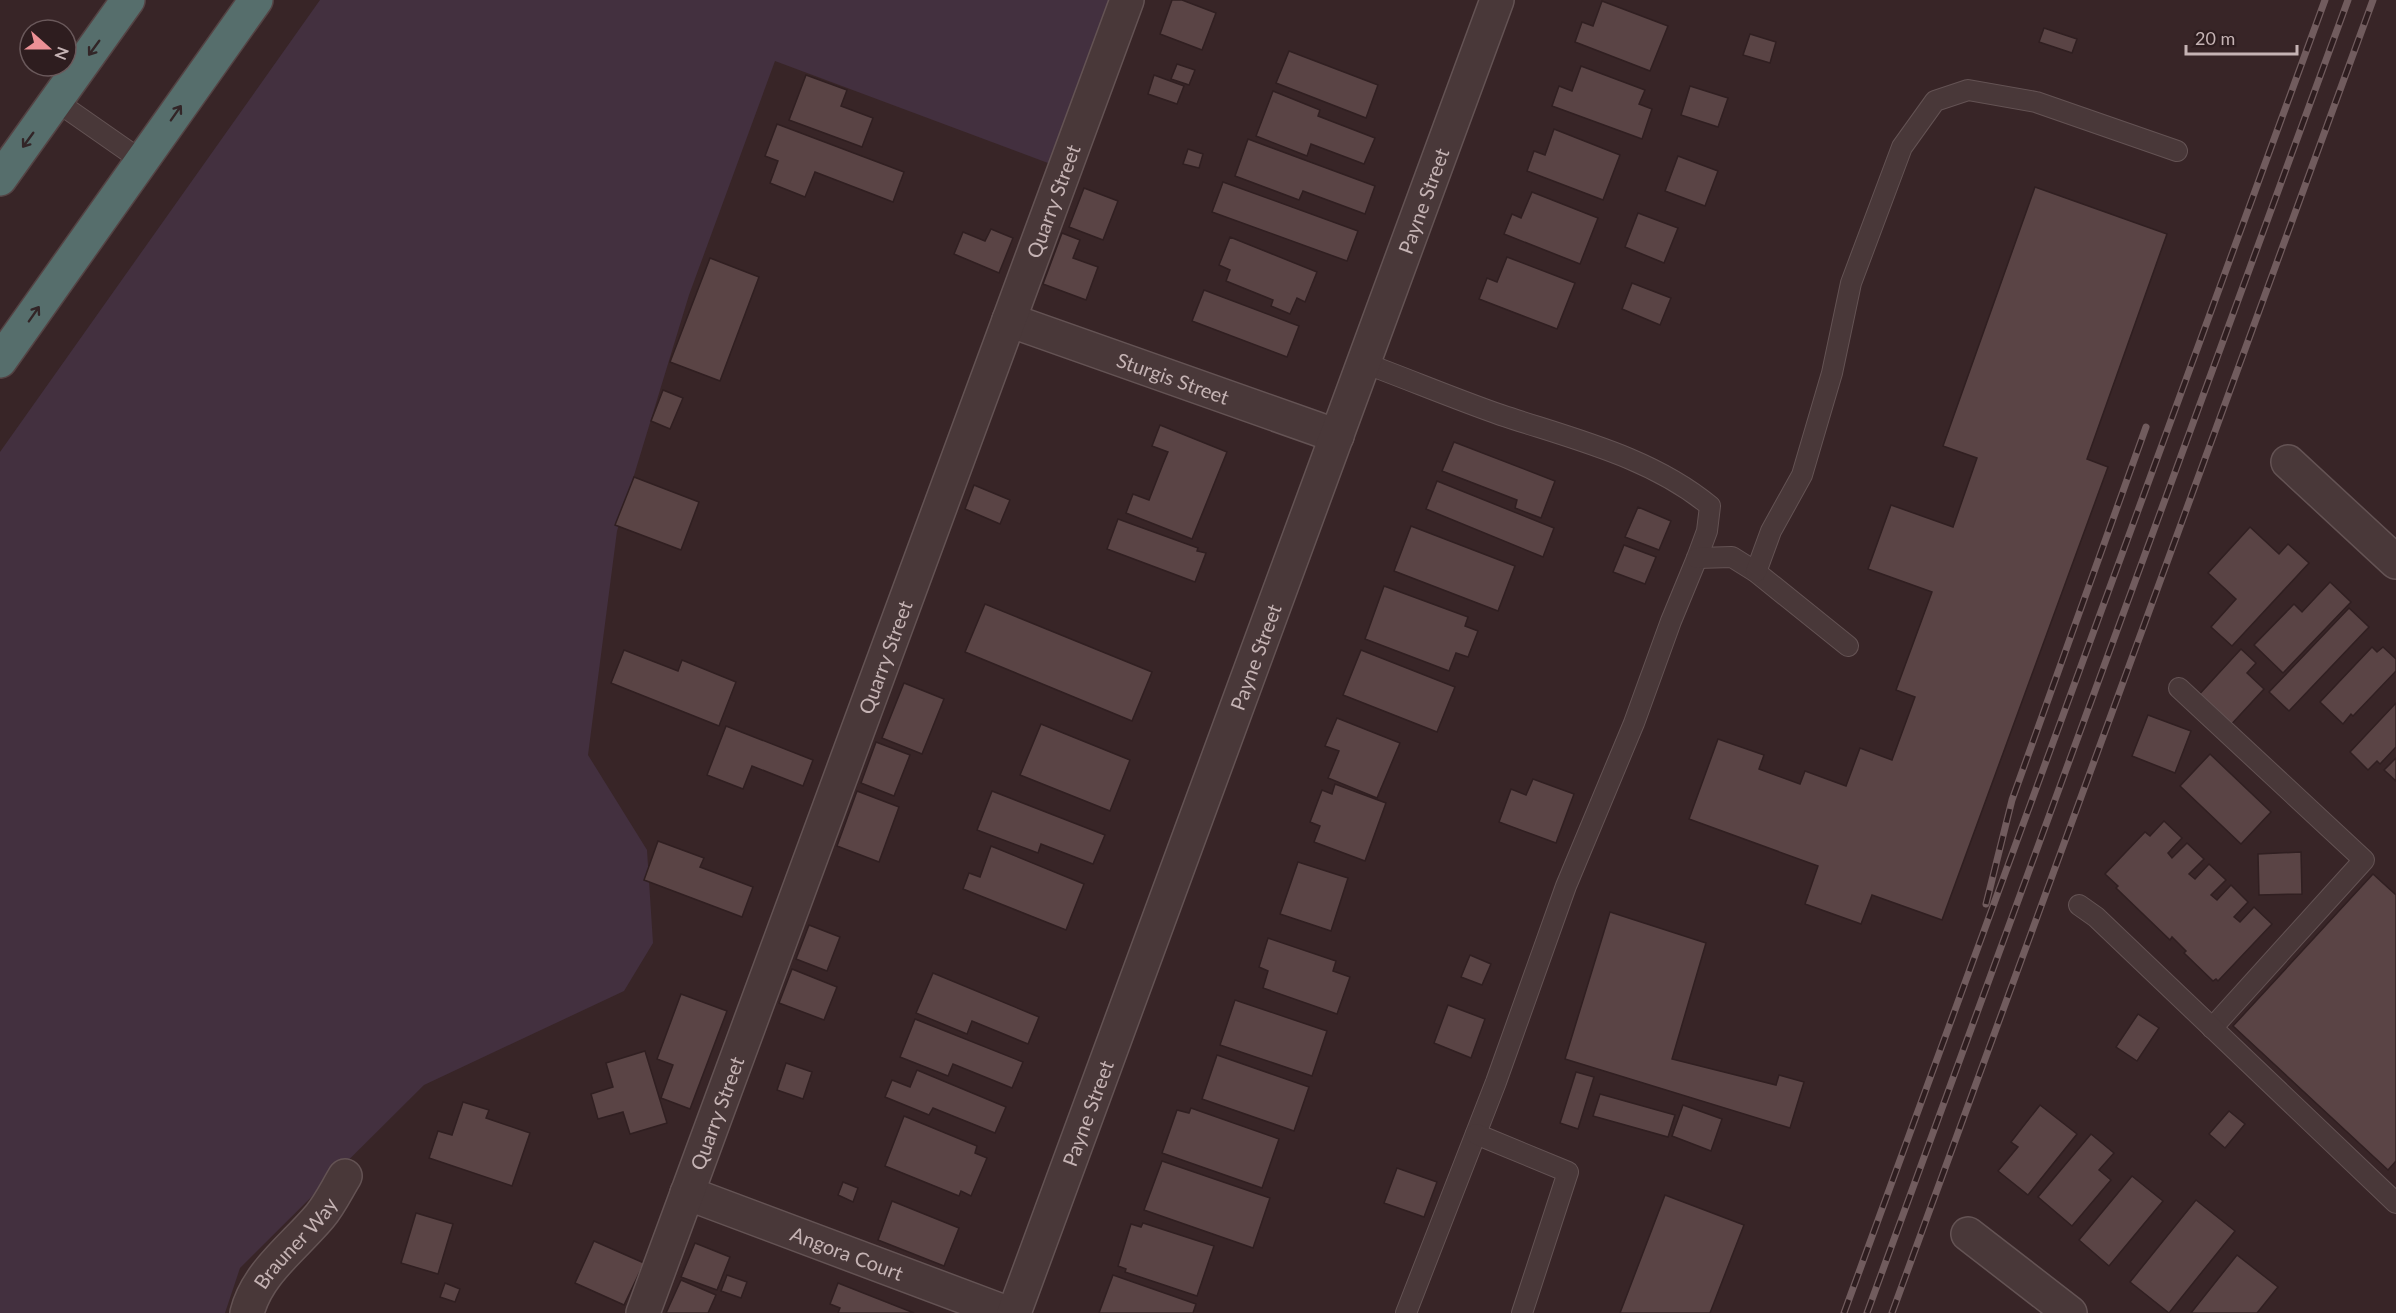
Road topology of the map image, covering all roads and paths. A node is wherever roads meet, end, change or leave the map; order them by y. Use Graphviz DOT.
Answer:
graph roads {
  1 [pos="128,0"];
  2 [pos="256,0"];
  3 [pos="1127,0"];
  4 [pos="1497,0"];
  5 [pos="56,101"];
  6 [pos="2176,151"];
  7 [pos="142,161"];
  8 [pos="0,179"];
  9 [pos="1009,320"];
  10 [pos="0,361"];
  11 [pos="1364,363"];
  12 [pos="1337,436"];
  13 [pos="2288,462"];
  14 [pos="1697,558"];
  15 [pos="2396,562"];
  16 [pos="1756,572"];
  17 [pos="1848,646"];
  18 [pos="2179,688"];
  19 [pos="2079,905"];
  20 [pos="2212,1028"];
  21 [pos="1476,1134"];
  22 [pos="345,1176"];
  23 [pos="687,1193"];
  24 [pos="2396,1203"];
  25 [pos="1968,1234"];
  26 [pos="247,1313"];
  27 [pos="643,1313"];
  28 [pos="1007,1313"];
  29 [pos="1014,1313"];
  30 [pos="1406,1313"];
  31 [pos="1522,1313"];
  32 [pos="2070,1313"];
  1 -- 5 [label="highway, one-way"];
  7 -- 2 [label="highway, one-way"];
  3 -- 9 [label="street, Quarry Street"];
  4 -- 11 [label="street, Payne Street"];
  5 -- 7 [label="lane"];
  5 -- 8 [label="highway, one-way"];
  6 -- 16 [label="lane"];
  10 -- 7 [label="highway, one-way"];
  9 -- 12 [label="street, Sturgis Street"];
  9 -- 23 [label="street, Quarry Street"];
  11 -- 12 [label="street, Payne Street"];
  11 -- 14 [label="lane"];
  12 -- 29 [label="street, Payne Street"];
  13 -- 15 [label="street"];
  14 -- 16 [label="lane"];
  14 -- 21 [label="lane"];
  16 -- 17 [label="lane"];
  18 -- 20 [label="lane"];
  19 -- 20 [label="lane"];
  20 -- 24 [label="lane"];
  21 -- 30 [label="lane"];
  21 -- 31 [label="lane"];
  22 -- 26 [label="street, Brauner Way"];
  23 -- 27 [label="street, Quarry Street"];
  23 -- 28 [label="street, Angora Court"];
  25 -- 32 [label="street"];
}
